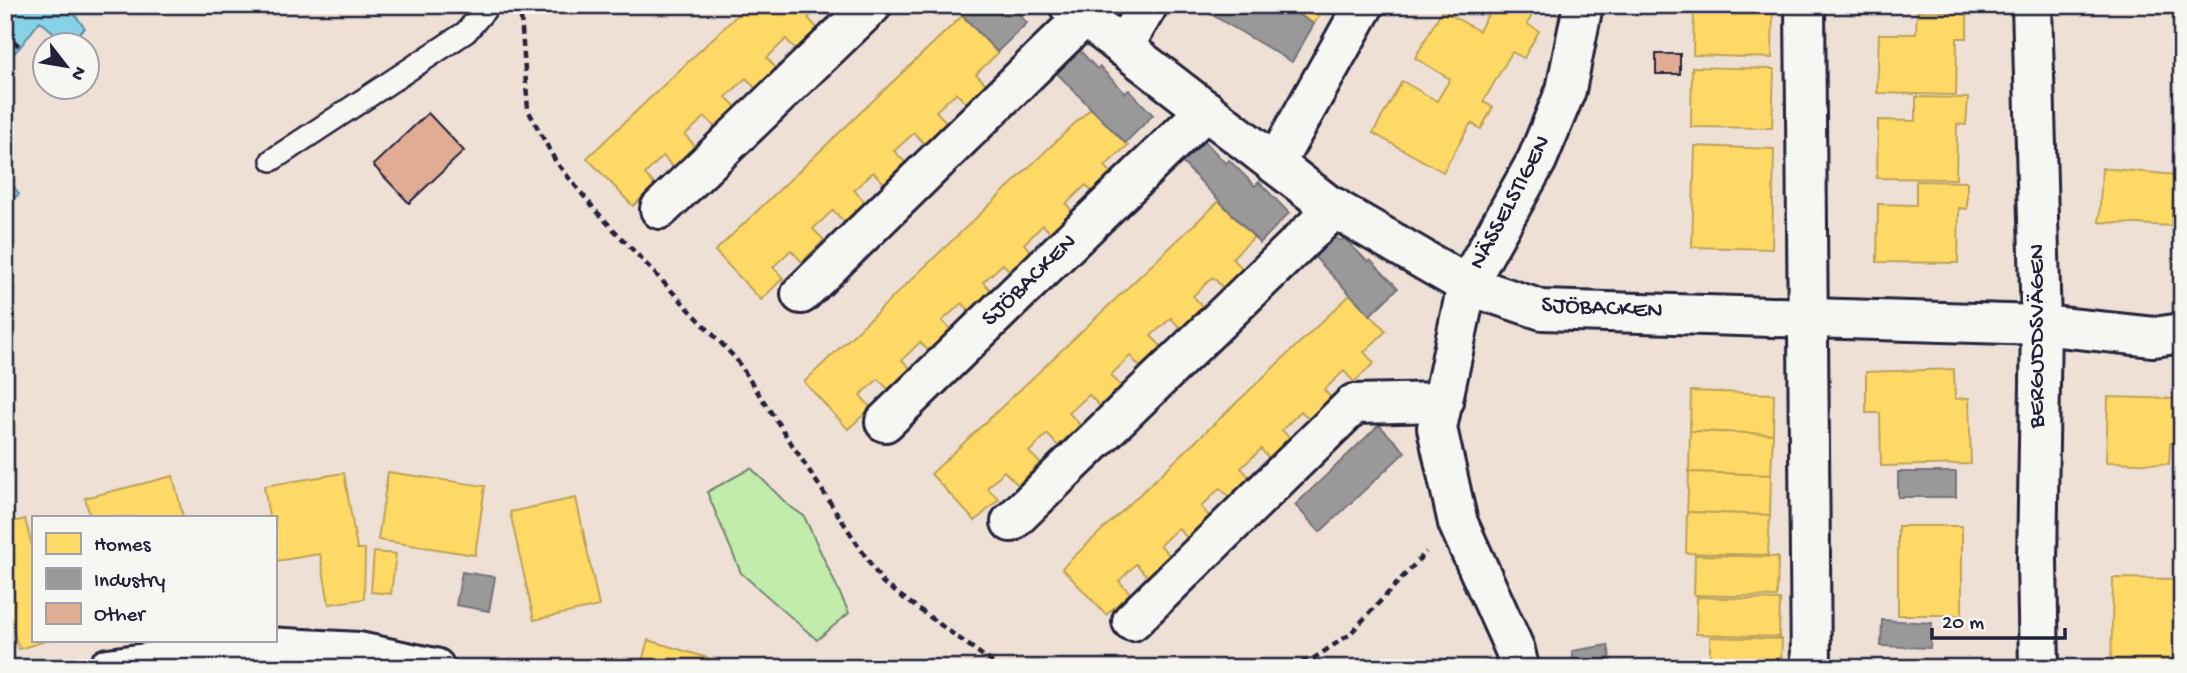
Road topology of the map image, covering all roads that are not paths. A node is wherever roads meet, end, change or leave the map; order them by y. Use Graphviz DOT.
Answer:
graph roads {
  1 [pos="488,5"];
  2 [pos="872,5"];
  3 [pos="1148,5"];
  4 [pos="1364,5"];
  5 [pos="1583,5"];
  6 [pos="1805,5"];
  7 [pos="2032,5"];
  8 [pos="1076,11"];
  9 [pos="1124,47"];
  10 [pos="1206,110"];
  11 [pos="272,160"];
  12 [pos="1275,164"];
  13 [pos="1335,208"];
  14 [pos="660,209"];
  15 [pos="1466,285"];
  16 [pos="801,294"];
  17 [pos="1810,317"];
  18 [pos="2040,325"];
  19 [pos="2182,333"];
  20 [pos="1443,402"];
  21 [pos="885,422"];
  22 [pos="1011,522"];
  23 [pos="1132,621"];
  24 [pos="108,668"];
  25 [pos="435,668"];
  26 [pos="1519,668"];
  27 [pos="1811,668"];
  28 [pos="2039,668"];
  1 -- 11 [label="lane"];
  2 -- 14 [label="street"];
  3 -- 9 [label="street"];
  4 -- 12 [label="street"];
  5 -- 15 [label="street, NÄSSELSTIGEN"];
  6 -- 17 [label="street"];
  7 -- 18 [label="street, BERGUDDSVÄGEN"];
  8 -- 9 [label="street, SJÖBACKEN"];
  8 -- 16 [label="street, SJÖBACKEN"];
  9 -- 10 [label="street, SJÖBACKEN"];
  10 -- 12 [label="street, SJÖBACKEN"];
  10 -- 21 [label="street, SJÖBACKEN"];
  12 -- 13 [label="street, SJÖBACKEN"];
  13 -- 15 [label="street, SJÖBACKEN"];
  13 -- 22 [label="street"];
  15 -- 17 [label="street, SJÖBACKEN"];
  15 -- 20 [label="street, NÄSSELSTIGEN"];
  17 -- 18 [label="street, SJÖBACKEN"];
  17 -- 27 [label="street"];
  18 -- 19 [label="street, SJÖBACKEN"];
  18 -- 28 [label="street, BERGUDDSVÄGEN"];
  20 -- 23 [label="street"];
  20 -- 26 [label="street, NÄSSELSTIGEN"];
  24 -- 25 [label="street"];
}
